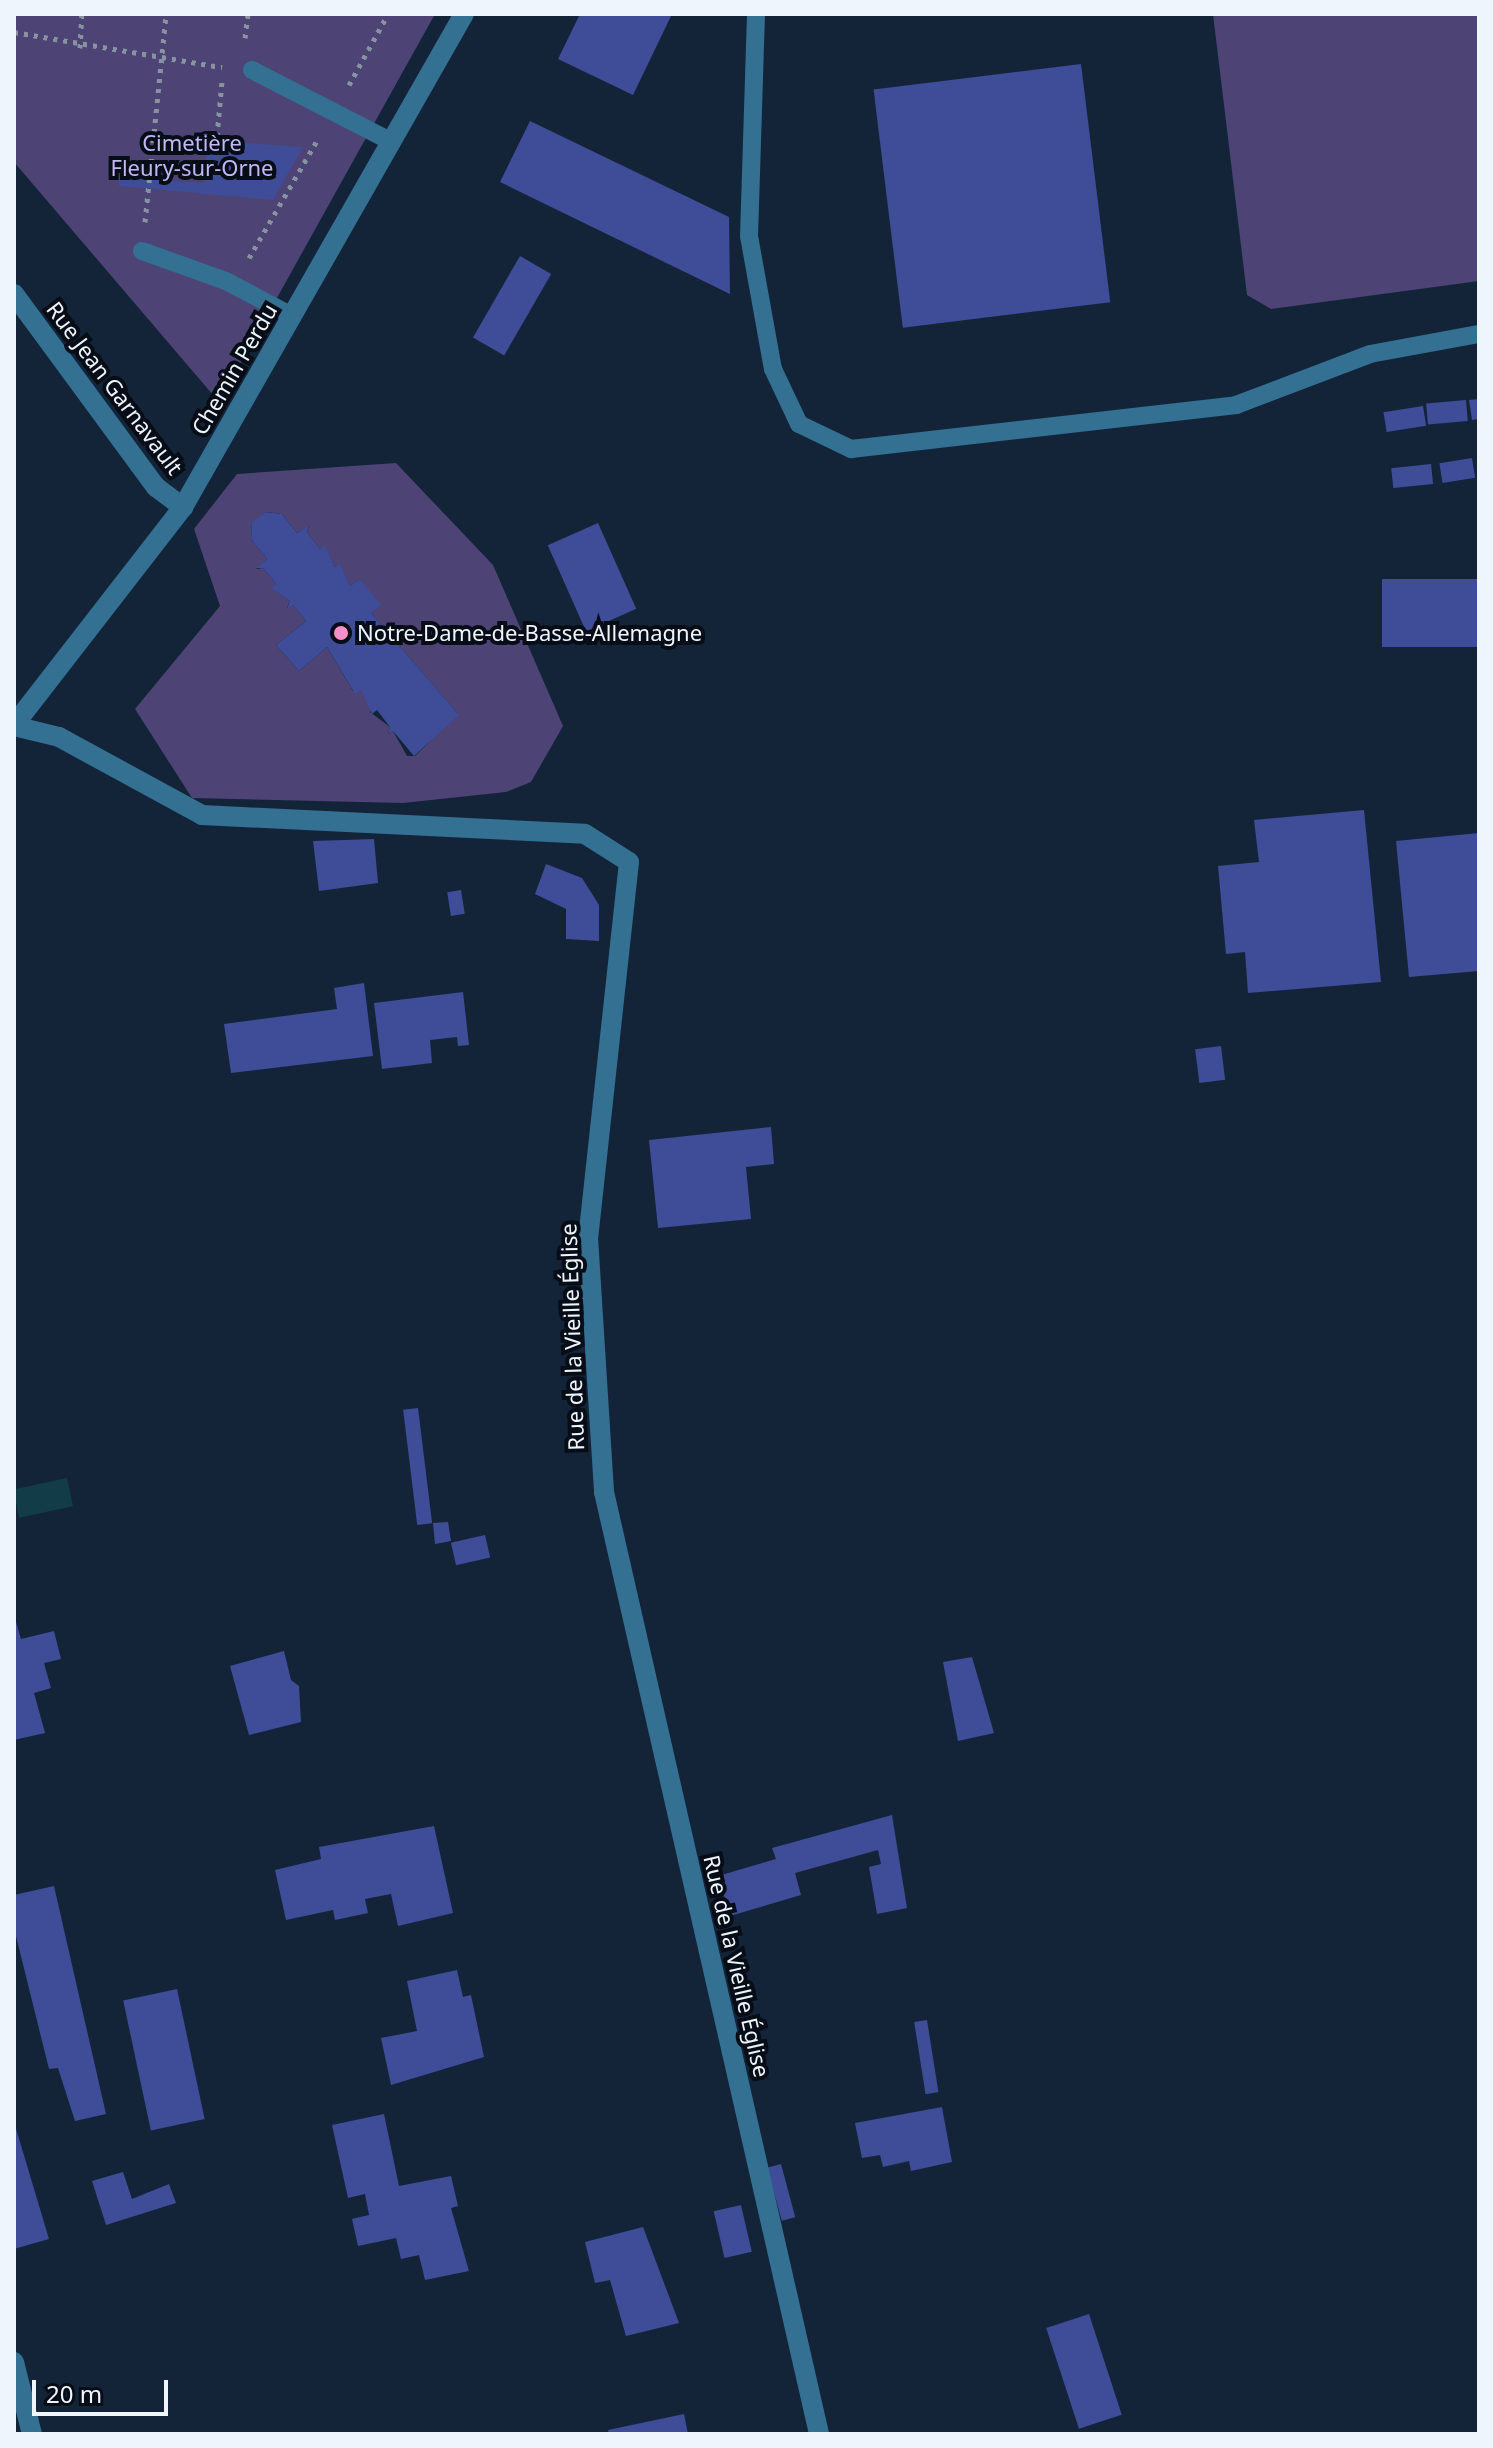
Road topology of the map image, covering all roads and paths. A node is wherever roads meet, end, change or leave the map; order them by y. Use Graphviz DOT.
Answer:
graph roads {
  1 [pos="82,14"];
  2 [pos="166,14"];
  3 [pos="388,14"];
  4 [pos="464,14"];
  5 [pos="756,14"];
  6 [pos="14,32"];
  7 [pos="80,48"];
  8 [pos="163,62"];
  9 [pos="252,70"];
  10 [pos="335,109"];
  11 [pos="392,142"];
  12 [pos="142,251"];
  13 [pos="226,281"];
  14 [pos="14,294"];
  15 [pos="292,316"];
  16 [pos="1479,334"];
  17 [pos="183,507"];
  18 [pos="14,726"];
  19 [pos="14,2362"];
  20 [pos="32,2434"];
  21 [pos="819,2434"];
  1 -- 7 [label="path"];
  2 -- 8 [label="path"];
  3 -- 10 [label="path"];
  4 -- 11 [label="street, Chemin Perdu"];
  5 -- 16 [label="lane"];
  6 -- 7 [label="path"];
  7 -- 8 [label="path"];
  8 -- 9 [label="path"];
  8 -- 12 [label="path"];
  9 -- 10 [label="lane"];
  10 -- 11 [label="lane"];
  10 -- 13 [label="path"];
  11 -- 15 [label="street, Chemin Perdu"];
  12 -- 13 [label="lane"];
  13 -- 15 [label="lane"];
  14 -- 17 [label="street, Rue Jean Garnavault"];
  15 -- 17 [label="street, Chemin Perdu"];
  17 -- 18 [label="street, Chemin Perdu"];
  18 -- 21 [label="street, Rue de la Vieille Église"];
  19 -- 20 [label="street"];
}
